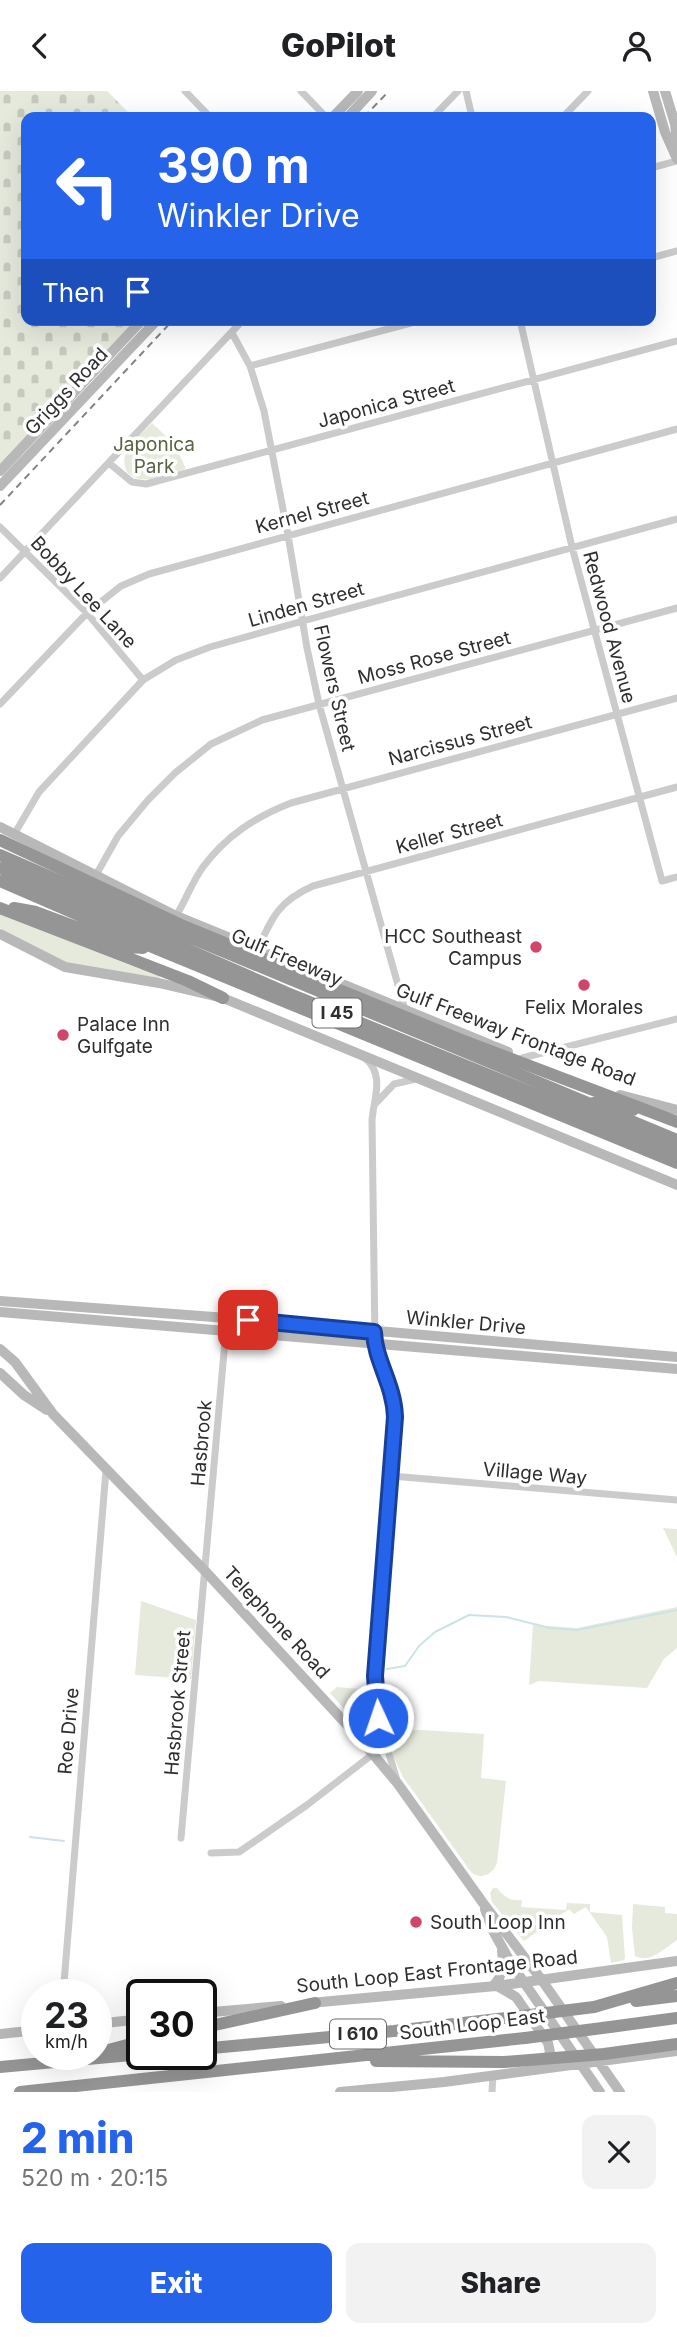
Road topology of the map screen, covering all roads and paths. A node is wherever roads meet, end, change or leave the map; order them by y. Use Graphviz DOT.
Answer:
graph roads {
  1 [pos="186,91"];
  2 [pos="301,91"];
  3 [pos="358,91"];
  4 [pos="372,91"];
  5 [pos="458,91"];
  6 [pos="466,91"];
  7 [pos="588,91"];
  8 [pos="653,91"];
  9 [pos="665,91"];
  10 [pos="205,112"];
  11 [pos="321,112"];
  12 [pos="338,112"];
  13 [pos="353,112"];
  14 [pos="438,112"];
  15 [pos="471,112"];
  16 [pos="568,112"];
  17 [pos="676,124"];
  18 [pos="677,142"];
  19 [pos="677,160"];
  20 [pos="656,166"];
  21 [pos="677,251"];
  22 [pos="656,257"];
  23 [pos="136,326"];
  24 [pos="151,326"];
  25 [pos="238,326"];
  26 [pos="400,326"];
  27 [pos="521,326"];
  28 [pos="232,333"];
  29 [pos="677,341"];
  30 [pos="250,366"];
  31 [pos="534,380"];
  32 [pos="677,429"];
  33 [pos="273,449"];
  34 [pos="109,463"];
  35 [pos="551,463"];
  36 [pos="0,471"];
  37 [pos="0,486"];
  38 [pos="677,519"];
  39 [pos="0,527"];
  40 [pos="288,535"];
  41 [pos="572,547"];
  42 [pos="25,551"];
  43 [pos="0,578"];
  44 [pos="677,608"];
  45 [pos="87,613"];
  46 [pos="303,621"];
  47 [pos="594,630"];
  48 [pos="143,680"];
  49 [pos="677,698"];
  50 [pos="320,704"];
  51 [pos="0,705"];
  52 [pos="618,714"];
  53 [pos="677,787"];
  54 [pos="344,788"];
  55 [pos="639,798"];
  56 [pos="0,827"];
  57 [pos="0,833"];
  58 [pos="15,833"];
  59 [pos="0,840"];
  60 [pos="0,855"];
  61 [pos="0,868"];
  62 [pos="367,871"];
  63 [pos="96,875"];
  64 [pos="677,877"];
  65 [pos="0,881"];
  66 [pos="89,893"];
  67 [pos="0,906"];
  68 [pos="176,916"];
  69 [pos="0,934"];
  70 [pos="258,949"];
  71 [pos="157,950"];
  72 [pos="223,998"];
  73 [pos="405,1010"];
  74 [pos="677,1019"];
  75 [pos="362,1056"];
  76 [pos="522,1058"];
  77 [pos="418,1079"];
  78 [pos="583,1103"];
  79 [pos="373,1108"];
  80 [pos="677,1110"];
  81 [pos="677,1122"];
  82 [pos="677,1140"];
  83 [pos="677,1152"];
  84 [pos="677,1163"];
  85 [pos="677,1185"];
  86 [pos="0,1301"];
  87 [pos="72,1306"];
  88 [pos="0,1312"];
  89 [pos="145,1312"];
  90 [pos="71,1318"];
  91 [pos="227,1318"];
  92 [pos="144,1323"];
  93 [pos="226,1330"];
  94 [pos="375,1337"];
  95 [pos="0,1349"];
  96 [pos="587,1355"];
  97 [pos="674,1357"];
  98 [pos="639,1365"];
  99 [pos="677,1369"];
  100 [pos="0,1373"];
  101 [pos="53,1414"];
  102 [pos="106,1470"];
  103 [pos="391,1476"];
  104 [pos="677,1500"];
  105 [pos="205,1571"];
  106 [pos="378,1718"];
  107 [pos="362,1741"];
  108 [pos="373,1754"];
  109 [pos="398,1784"];
  110 [pos="181,1838"];
  111 [pos="211,1853"];
  112 [pos="483,1903"];
  113 [pos="500,1944"];
  114 [pos="677,1961"];
  115 [pos="63,1979"];
  116 [pos="541,1979"];
  117 [pos="524,1982"];
  118 [pos="677,1983"];
  119 [pos="495,1986"];
  120 [pos="677,1996"];
  121 [pos="315,2003"];
  122 [pos="594,2007"];
  123 [pos="217,2012"];
  124 [pos="677,2018"];
  125 [pos="217,2024"];
  126 [pos="21,2032"];
  127 [pos="0,2034"];
  128 [pos="677,2044"];
  129 [pos="217,2048"];
  130 [pos="677,2051"];
  131 [pos="331,2059"];
  132 [pos="597,2061"];
  133 [pos="580,2064"];
  134 [pos="21,2065"];
  135 [pos="0,2067"];
  136 [pos="540,2069"];
  137 [pos="493,2075"];
  138 [pos="389,2090"];
  139 [pos="28,2091"];
  140 [pos="20,2092"];
  141 [pos="52,2092"];
  142 [pos="341,2092"];
  143 [pos="492,2092"];
  144 [pos="600,2092"];
  145 [pos="620,2092"];
  1 -- 10 [label="street"];
  2 -- 11 [label="street"];
  3 -- 12 [label="main road"];
  4 -- 13 [label="main road"];
  5 -- 14 [label="street"];
  6 -- 15 [label="street"];
  7 -- 16 [label="street"];
  8 -- 19 [label="main road"];
  9 -- 17 [label="main road"];
  17 -- 18 [label="main road"];
  19 -- 20 [label="street"];
  21 -- 22 [label="street"];
  23 -- 36 [label="main road, Griggs Road"];
  24 -- 37 [label="main road, Griggs Road"];
  25 -- 28 [label="street"];
  26 -- 30 [label="street"];
  27 -- 31 [label="street, Redwood Avenue"];
  28 -- 30 [label="street, Flowers Street"];
  28 -- 34 [label="street"];
  29 -- 31 [label="street, Japonica Street"];
  30 -- 33 [label="street, Flowers Street"];
  31 -- 33 [label="street, Japonica Street"];
  31 -- 35 [label="street, Redwood Avenue"];
  32 -- 35 [label="street, Kernel Street"];
  33 -- 34 [label="street, Japonica Street"];
  33 -- 40 [label="street, Flowers Street"];
  34 -- 42 [label="street"];
  35 -- 40 [label="street, Kernel Street"];
  35 -- 41 [label="street, Redwood Avenue"];
  38 -- 41 [label="street, Linden Street"];
  39 -- 42 [label="street, Bobby Lee Lane"];
  40 -- 45 [label="street, Kernel Street"];
  40 -- 46 [label="street, Flowers Street"];
  41 -- 46 [label="street, Linden Street"];
  41 -- 47 [label="street, Redwood Avenue"];
  42 -- 43 [label="street"];
  42 -- 45 [label="street, Bobby Lee Lane"];
  44 -- 47 [label="street, Moss Rose Street"];
  45 -- 48 [label="street, Bobby Lee Lane"];
  45 -- 51 [label="street, Kernel Street"];
  46 -- 48 [label="street, Linden Street"];
  46 -- 50 [label="street, Flowers Street"];
  47 -- 50 [label="street, Moss Rose Street"];
  47 -- 52 [label="street, Redwood Avenue"];
  48 -- 58 [label="street, Linden Street"];
  49 -- 52 [label="street, Narcissus Street"];
  50 -- 54 [label="street, Flowers Street"];
  50 -- 63 [label="street, Moss Rose Street"];
  52 -- 54 [label="street, Narcissus Street"];
  52 -- 55 [label="street, Redwood Avenue"];
  53 -- 55 [label="street, Keller Street"];
  54 -- 62 [label="street, Flowers Street"];
  54 -- 68 [label="street, Narcissus Street"];
  55 -- 62 [label="street, Keller Street"];
  55 -- 64 [label="street, Redwood Avenue"];
  56 -- 58 [label="main road, Gulf Freeway Frontage Road"];
  57 -- 66 [label="highway"];
  58 -- 63 [label="main road, Gulf Freeway Frontage Road"];
  59 -- 81 [label="highway, bridge"];
  60 -- 66 [label="highway, Gulf Freeway / I 45"];
  61 -- 83 [label="highway, Gulf Freeway / I 45"];
  62 -- 70 [label="street, Keller Street"];
  62 -- 73 [label="street, Flowers Street"];
  63 -- 68 [label="main road, Gulf Freeway Frontage Road"];
  65 -- 71 [label="highway, I 45"];
  66 -- 78 [label="highway, Gulf Freeway / I 45"];
  67 -- 71 [label="highway"];
  67 -- 72 [label="highway"];
  68 -- 70 [label="main road, Gulf Freeway Frontage Road"];
  69 -- 72 [label="main road"];
  70 -- 73 [label="main road, Gulf Freeway Frontage Road"];
  71 -- 84 [label="highway, I 45"];
  72 -- 75 [label="main road"];
  73 -- 76 [label="main road, Gulf Freeway Frontage Road"];
  74 -- 76 [label="street"];
  75 -- 77 [label="main road"];
  75 -- 79 [label="street"];
  76 -- 80 [label="main road, Gulf Freeway Frontage Road"];
  77 -- 79 [label="street"];
  77 -- 85 [label="main road"];
  78 -- 81 [label="highway"];
  78 -- 82 [label="highway, Gulf Freeway / I 45"];
  79 -- 94 [label="street"];
  86 -- 87 [label="main road, Winkler Drive"];
  87 -- 89 [label="main road, Winkler Drive"];
  87 -- 90 [label="main road"];
  88 -- 90 [label="main road, Winkler Drive"];
  89 -- 91 [label="main road, Winkler Drive"];
  89 -- 92 [label="main road"];
  90 -- 92 [label="main road, Winkler Drive"];
  91 -- 93 [label="street, Hasbrook"];
  91 -- 94 [label="main road, Winkler Drive"];
  92 -- 93 [label="main road, Winkler Drive"];
  93 -- 94 [label="main road, Winkler Drive"];
  93 -- 105 [label="street, Hasbrook"];
  94 -- 96 [label="main road, Winkler Drive"];
  94 -- 103 [label="street"];
  95 -- 101 [label="main road, Telephone Road"];
  96 -- 97 [label="main road, Winkler Drive"];
  96 -- 98 [label="main road, Winkler Drive"];
  97 -- 98 [label="main road"];
  98 -- 99 [label="main road, Winkler Drive"];
  100 -- 101 [label="main road, Telephone Road"];
  101 -- 102 [label="main road, Telephone Road"];
  102 -- 105 [label="main road, Telephone Road"];
  102 -- 115 [label="street, Roe Drive"];
  103 -- 104 [label="street, Village Way"];
  103 -- 106 [label="street"];
  105 -- 107 [label="main road, Telephone Road"];
  105 -- 110 [label="street, Hasbrook Street"];
  106 -- 107 [label="street"];
  106 -- 109 [label="street"];
  107 -- 108 [label="main road, Telephone Road"];
  108 -- 109 [label="main road, Telephone Road"];
  108 -- 111 [label="street"];
  109 -- 112 [label="main road, Telephone Road"];
  112 -- 113 [label="main road, Telephone Road"];
  112 -- 116 [label="main road, Telephone Road"];
  113 -- 117 [label="main road, Telephone Road"];
  113 -- 119 [label="main road"];
  114 -- 116 [label="main road, South Loop East Frontage Road"];
  116 -- 117 [label="main road, South Loop East Frontage Road"];
  116 -- 132 [label="main road, Telephone Road"];
  117 -- 119 [label="main road, South Loop East Frontage Road"];
  117 -- 133 [label="main road, Telephone Road"];
  118 -- 122 [label="highway"];
  119 -- 121 [label="main road, South Loop East Frontage Road"];
  119 -- 136 [label="main road"];
  120 -- 122 [label="highway, South Loop East / I 610"];
  121 -- 123 [label="main road, South Loop East Frontage Road"];
  121 -- 125 [label="highway"];
  122 -- 129 [label="highway, South Loop East / I 610, bridge"];
  124 -- 131 [label="highway, South Loop East / I 610, bridge"];
  126 -- 127 [label="main road"];
  128 -- 131 [label="highway, bridge"];
  130 -- 132 [label="main road"];
  131 -- 139 [label="highway, South Loop East / I 610"];
  132 -- 133 [label="main road"];
  132 -- 145 [label="main road, Telephone Road"];
  133 -- 136 [label="main road"];
  133 -- 144 [label="main road, Telephone Road"];
  134 -- 135 [label="highway"];
  136 -- 137 [label="main road"];
  137 -- 138 [label="main road"];
  137 -- 143 [label="street"];
  138 -- 142 [label="main road"];
  139 -- 140 [label="highway, South Loop East / I 610"];
  139 -- 141 [label="highway"];
}
